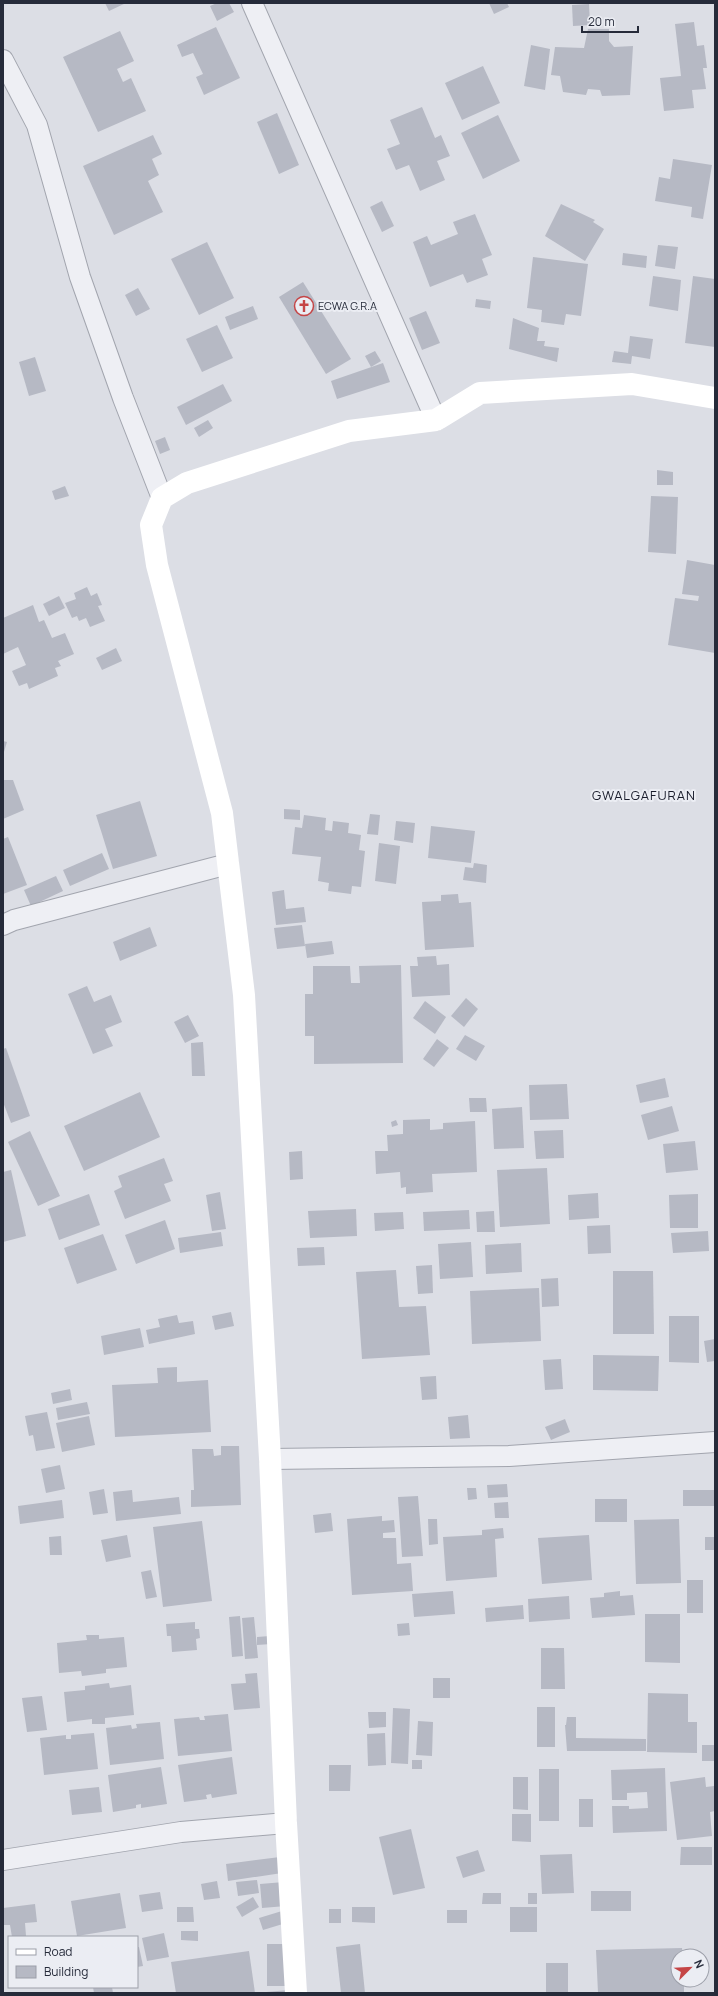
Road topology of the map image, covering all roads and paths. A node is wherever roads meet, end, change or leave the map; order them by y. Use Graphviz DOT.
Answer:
graph roads {
  1 [pos="252,3"];
  2 [pos="3,60"];
  3 [pos="715,398"];
  4 [pos="436,420"];
  5 [pos="162,498"];
  6 [pos="228,864"];
  7 [pos="3,925"];
  8 [pos="715,1442"];
  9 [pos="270,1459"];
  10 [pos="286,1823"];
  11 [pos="3,1860"];
  12 [pos="296,1993"];
  1 -- 4 [label="street"];
  2 -- 5 [label="street"];
  3 -- 4 [label="street"];
  4 -- 5 [label="street"];
  5 -- 6 [label="street"];
  6 -- 7 [label="street"];
  6 -- 9 [label="street"];
  8 -- 9 [label="street"];
  9 -- 10 [label="street"];
  10 -- 11 [label="street"];
  10 -- 12 [label="street"];
}
